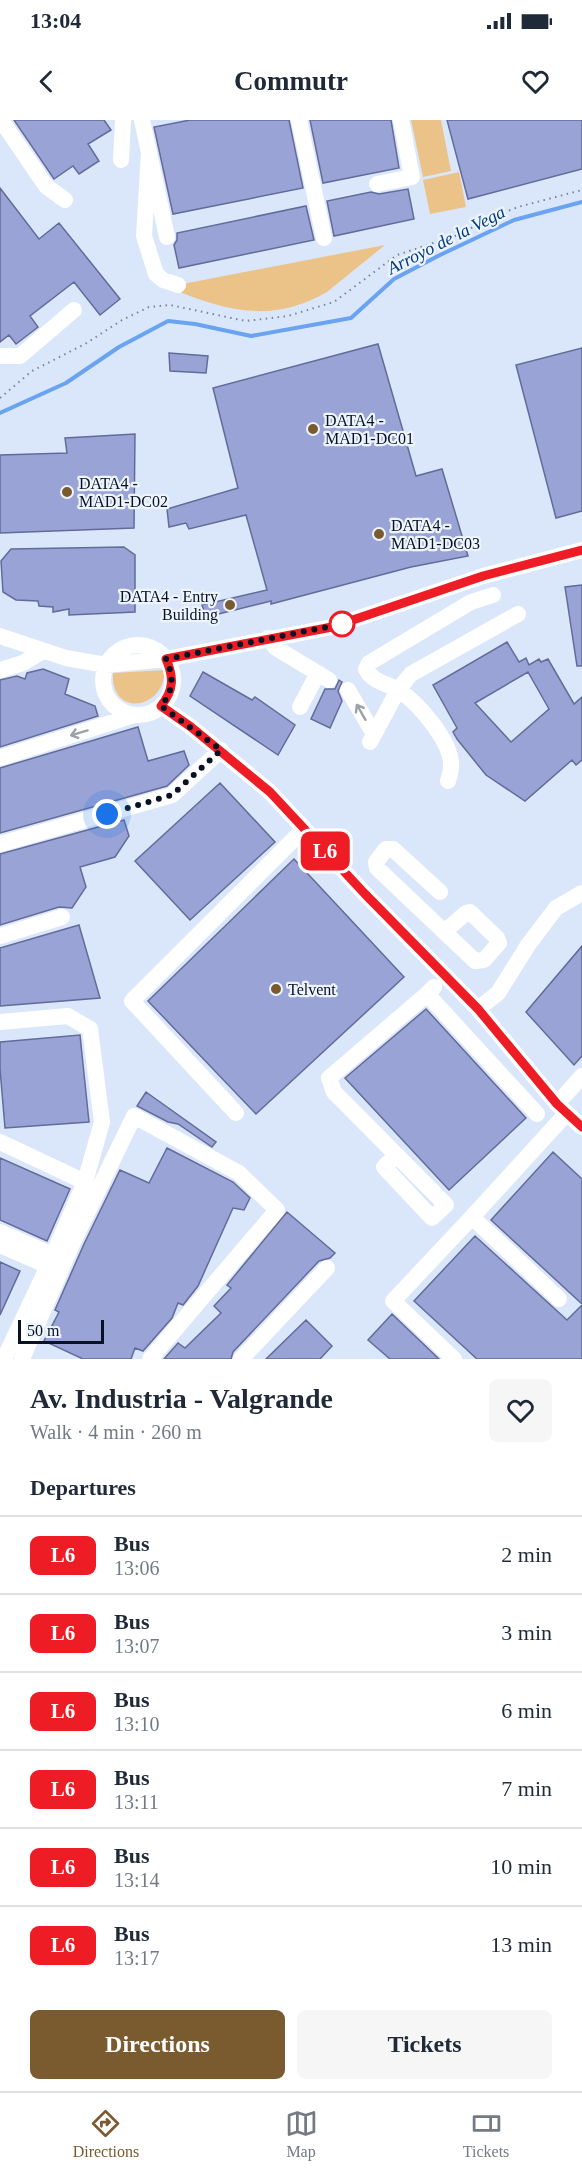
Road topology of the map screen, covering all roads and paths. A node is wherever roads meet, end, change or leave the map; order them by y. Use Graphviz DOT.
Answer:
graph roads {
  1 [pos="1,120"];
  2 [pos="123,120"];
  3 [pos="142,120"];
  4 [pos="299,120"];
  5 [pos="401,120"];
  6 [pos="148,152"];
  7 [pos="121,160"];
  8 [pos="377,184"];
  9 [pos="582,190"];
  10 [pos="64,200"];
  11 [pos="167,237"];
  12 [pos="324,238"];
  13 [pos="178,285"];
  14 [pos="74,310"];
  15 [pos="0,356"];
  16 [pos="0,398"];
  17 [pos="582,550"];
  18 [pos="493,594"];
  19 [pos="518,614"];
  20 [pos="301,632"];
  21 [pos="0,636"];
  22 [pos="268,638"];
  23 [pos="43,651"];
  24 [pos="166,659"];
  25 [pos="301,663"];
  26 [pos="106,665"];
  27 [pos="0,670"];
  28 [pos="348,690"];
  29 [pos="398,690"];
  30 [pos="161,706"];
  31 [pos="300,707"];
  32 [pos="135,715"];
  33 [pos="221,750"];
  34 [pos="0,758"];
  35 [pos="448,781"];
  36 [pos="304,829"];
  37 [pos="0,844"];
  38 [pos="440,892"];
  39 [pos="582,893"];
  40 [pos="412,902"];
  41 [pos="62,917"];
  42 [pos="392,921"];
  43 [pos="445,932"];
  44 [pos="0,936"];
  45 [pos="445,976"];
  46 [pos="427,994"];
  47 [pos="478,1009"];
  48 [pos="0,1023"];
  49 [pos="582,1077"];
  50 [pos="562,1109"];
  51 [pos="236,1113"];
  52 [pos="537,1114"];
  53 [pos="582,1127"];
  54 [pos="0,1142"];
  55 [pos="397,1155"];
  56 [pos="85,1182"];
  57 [pos="472,1217"];
  58 [pos="0,1232"];
  59 [pos="0,1245"];
  60 [pos="51,1261"];
  61 [pos="327,1268"];
  62 [pos="559,1299"];
  63 [pos="4,1359"];
  64 [pos="22,1359"];
  65 [pos="150,1359"];
  66 [pos="241,1359"];
  67 [pos="454,1359"];
  1 -- 10 [label="street"];
  2 -- 7 [label="street"];
  3 -- 6 [label="street"];
  4 -- 12 [label="street"];
  5 -- 8 [label="street"];
  6 -- 11 [label="street"];
  6 -- 13 [label="street"];
  9 -- 16 [label="path"];
  14 -- 15 [label="street"];
  17 -- 20 [label="street"];
  18 -- 29 [label="street"];
  19 -- 29 [label="street"];
  20 -- 22 [label="street"];
  20 -- 25 [label="street"];
  21 -- 23 [label="street"];
  22 -- 24 [label="street"];
  22 -- 25 [label="street"];
  23 -- 26 [label="street"];
  23 -- 27 [label="street"];
  24 -- 26 [label="street"];
  24 -- 30 [label="street"];
  25 -- 31 [label="street"];
  26 -- 32 [label="street"];
  29 -- 28 [label="street, one-way"];
  29 -- 35 [label="street"];
  30 -- 32 [label="street"];
  30 -- 33 [label="street"];
  32 -- 34 [label="street, one-way"];
  33 -- 36 [label="street"];
  33 -- 37 [label="street"];
  36 -- 42 [label="street"];
  36 -- 51 [label="street"];
  38 -- 40 [label="street"];
  39 -- 47 [label="street"];
  40 -- 42 [label="street"];
  40 -- 43 [label="street"];
  41 -- 44 [label="street"];
  42 -- 45 [label="street"];
  45 -- 46 [label="street"];
  45 -- 47 [label="street"];
  46 -- 52 [label="street"];
  46 -- 55 [label="street"];
  47 -- 50 [label="street"];
  48 -- 56 [label="street"];
  49 -- 50 [label="street"];
  50 -- 53 [label="street"];
  50 -- 57 [label="street"];
  54 -- 56 [label="street"];
  56 -- 60 [label="street"];
  57 -- 62 [label="street"];
  57 -- 67 [label="street"];
  58 -- 60 [label="street"];
  59 -- 60 [label="street"];
  60 -- 63 [label="street"];
  61 -- 66 [label="street"];
  64 -- 65 [label="street"];
}
